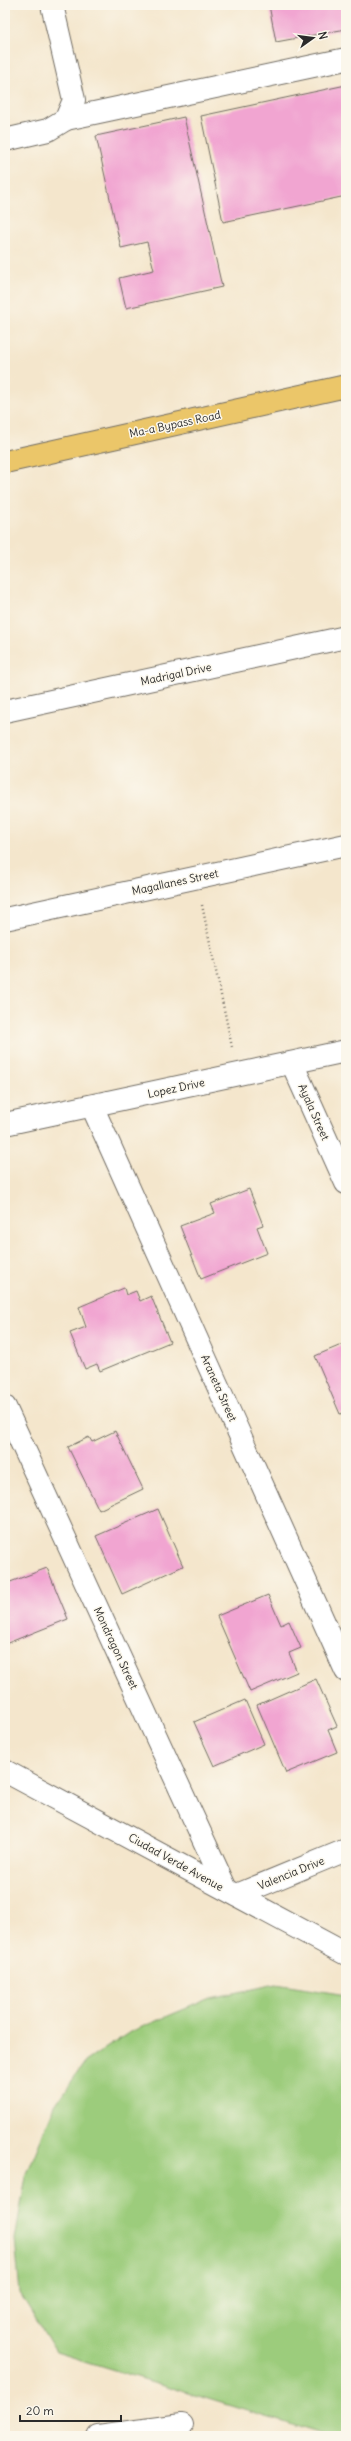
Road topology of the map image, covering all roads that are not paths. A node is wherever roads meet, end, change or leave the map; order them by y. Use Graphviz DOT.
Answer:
graph roads {
  1 [pos="52,5"];
  2 [pos="346,59"];
  3 [pos="66,119"];
  4 [pos="5,140"];
  5 [pos="346,386"];
  6 [pos="5,461"];
  7 [pos="346,637"];
  8 [pos="5,711"];
  9 [pos="346,845"];
  10 [pos="5,919"];
  11 [pos="346,1051"];
  12 [pos="292,1063"];
  13 [pos="92,1106"];
  14 [pos="5,1124"];
  15 [pos="346,1183"];
  16 [pos="5,1407"];
  17 [pos="346,1671"];
  18 [pos="5,1771"];
  19 [pos="346,1850"];
  20 [pos="232,1892"];
  21 [pos="346,1954"];
  22 [pos="182,2425"];
  23 [pos="98,2436"];
  1 -- 3 [label="street"];
  2 -- 3 [label="street"];
  3 -- 4 [label="street"];
  5 -- 6 [label="main road, Ma-a Bypass Road"];
  7 -- 8 [label="street, Madrigal Drive"];
  9 -- 10 [label="street, Magallanes Street"];
  11 -- 12 [label="street, Lopez Drive"];
  12 -- 13 [label="street, Lopez Drive"];
  12 -- 15 [label="street, Ayala Street"];
  13 -- 14 [label="street, Lopez Drive"];
  13 -- 17 [label="street, Araneta Street"];
  16 -- 20 [label="street, Mondragon Street"];
  18 -- 20 [label="street, Ciudad Verde Avenue"];
  19 -- 20 [label="street, Valencia Drive"];
  20 -- 21 [label="street, Ciudad Verde Avenue"];
  22 -- 23 [label="street"];
}
